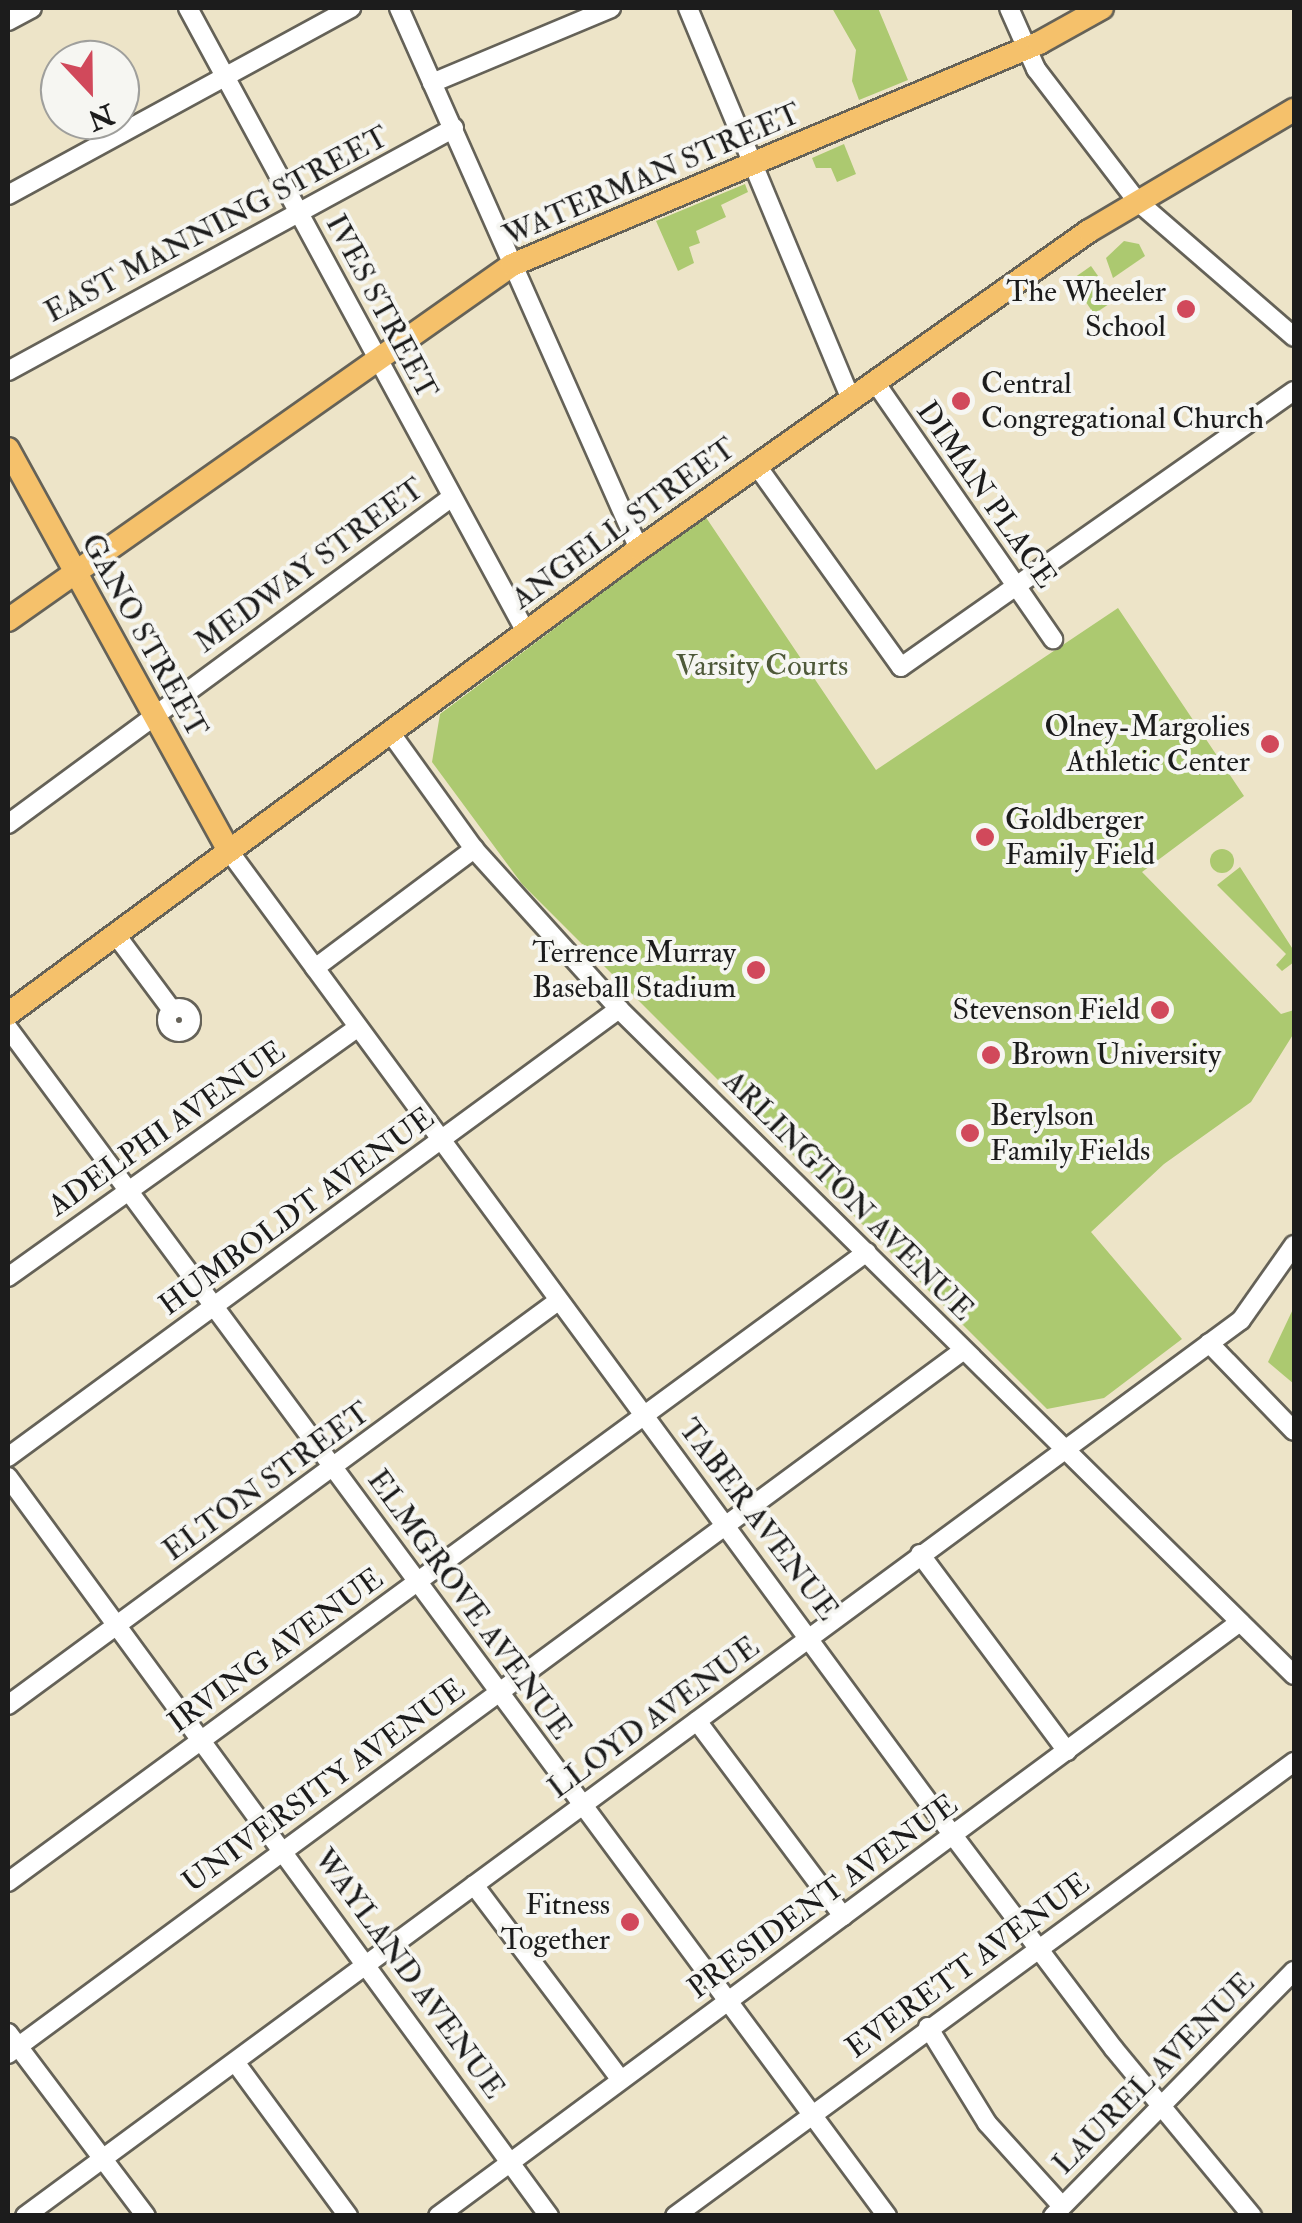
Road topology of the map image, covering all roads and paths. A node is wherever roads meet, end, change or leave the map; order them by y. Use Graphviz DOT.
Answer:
graph roads {
  1 [pos="32,8"];
  2 [pos="188,8"];
  3 [pos="351,8"];
  4 [pos="399,8"];
  5 [pos="611,8"];
  6 [pos="688,8"];
  7 [pos="1009,8"];
  8 [pos="1102,8"];
  9 [pos="8,21"];
  10 [pos="1025,49"];
  11 [pos="225,78"];
  12 [pos="432,83"];
  13 [pos="1294,110"];
  14 [pos="454,128"];
  15 [pos="754,163"];
  16 [pos="8,196"];
  17 [pos="1136,200"];
  18 [pos="299,211"];
  19 [pos="512,265"];
  20 [pos="1294,337"];
  21 [pos="375,358"];
  22 [pos="8,370"];
  23 [pos="875,382"];
  24 [pos="1294,390"];
  25 [pos="851,399"];
  26 [pos="8,449"];
  27 [pos="757,466"];
  28 [pos="452,496"];
  29 [pos="638,549"];
  30 [pos="74,571"];
  31 [pos="1015,586"];
  32 [pos="8,620"];
  33 [pos="526,632"];
  34 [pos="1053,639"];
  35 [pos="152,716"];
  36 [pos="390,732"];
  37 [pos="8,824"];
  38 [pos="474,850"];
  39 [pos="229,851"];
  40 [pos="116,935"];
  41 [pos="315,968"];
  42 [pos="619,1008"];
  43 [pos="172,1010"];
  44 [pos="8,1014"];
  45 [pos="358,1026"];
  46 [pos="8,1028"];
  47 [pos="443,1138"];
  48 [pos="129,1190"];
  49 [pos="1294,1246"];
  50 [pos="867,1252"];
  51 [pos="8,1277"];
  52 [pos="558,1301"];
  53 [pos="215,1306"];
  54 [pos="1209,1343"];
  55 [pos="964,1350"];
  56 [pos="645,1414"];
  57 [pos="1294,1431"];
  58 [pos="1066,1449"];
  59 [pos="8,1457"];
  60 [pos="334,1468"];
  61 [pos="8,1477"];
  62 [pos="726,1524"];
  63 [pos="920,1554"];
  64 [pos="418,1581"];
  65 [pos="1240,1622"];
  66 [pos="116,1626"];
  67 [pos="812,1638"];
  68 [pos="1294,1675"];
  69 [pos="500,1691"];
  70 [pos="8,1705"];
  71 [pos="697,1721"];
  72 [pos="202,1740"];
  73 [pos="1066,1751"];
  74 [pos="1294,1762"];
  75 [pos="582,1805"];
  76 [pos="953,1835"];
  77 [pos="284,1851"];
  78 [pos="8,1882"];
  79 [pos="474,1885"];
  80 [pos="842,1916"];
  81 [pos="1038,1948"];
  82 [pos="367,1963"];
  83 [pos="1294,1970"];
  84 [pos="728,2001"];
  85 [pos="928,2028"];
  86 [pos="11,2045"];
  87 [pos="235,2062"];
  88 [pos="621,2080"];
  89 [pos="1164,2107"];
  90 [pos="812,2116"];
  91 [pos="102,2158"];
  92 [pos="512,2160"];
  93 [pos="1057,2210"];
  94 [pos="25,2216"];
  95 [pos="146,2216"];
  96 [pos="348,2216"];
  97 [pos="438,2216"];
  98 [pos="549,2216"];
  99 [pos="675,2216"];
  100 [pos="887,2216"];
  101 [pos="1252,2216"];
  1 -- 9 [label="street"];
  2 -- 11 [label="street, IVES STREET"];
  3 -- 11 [label="street"];
  4 -- 12 [label="street"];
  5 -- 12 [label="street"];
  6 -- 15 [label="street"];
  7 -- 10 [label="street"];
  8 -- 10 [label="main road, WATERMAN STREET"];
  10 -- 15 [label="main road, WATERMAN STREET"];
  10 -- 17 [label="street"];
  11 -- 16 [label="street"];
  11 -- 18 [label="street, IVES STREET"];
  12 -- 14 [label="street"];
  13 -- 17 [label="main road, ANGELL STREET"];
  14 -- 18 [label="street, EAST MANNING STREET"];
  14 -- 19 [label="street"];
  15 -- 19 [label="main road, WATERMAN STREET"];
  15 -- 25 [label="street"];
  17 -- 20 [label="street"];
  17 -- 23 [label="main road, ANGELL STREET"];
  18 -- 21 [label="street, IVES STREET"];
  18 -- 22 [label="street, EAST MANNING STREET"];
  19 -- 21 [label="main road, WATERMAN STREET"];
  19 -- 29 [label="street"];
  21 -- 28 [label="street, IVES STREET"];
  21 -- 30 [label="main road, WATERMAN STREET"];
  23 -- 25 [label="main road, ANGELL STREET"];
  23 -- 31 [label="street, DIMAN PLACE"];
  24 -- 31 [label="street"];
  25 -- 27 [label="main road, ANGELL STREET"];
  26 -- 30 [label="main road, GANO STREET"];
  27 -- 29 [label="main road, ANGELL STREET"];
  27 -- 31 [label="street"];
  28 -- 33 [label="street, IVES STREET"];
  28 -- 35 [label="street, MEDWAY STREET"];
  29 -- 33 [label="main road, ANGELL STREET"];
  30 -- 32 [label="main road, WATERMAN STREET"];
  30 -- 35 [label="main road, GANO STREET"];
  31 -- 34 [label="street, DIMAN PLACE"];
  33 -- 36 [label="main road, ANGELL STREET"];
  35 -- 37 [label="street, MEDWAY STREET"];
  35 -- 39 [label="main road, GANO STREET"];
  36 -- 38 [label="street, ARLINGTON AVENUE"];
  36 -- 39 [label="main road, ANGELL STREET"];
  38 -- 41 [label="street"];
  38 -- 42 [label="street, ARLINGTON AVENUE"];
  39 -- 40 [label="main road, ANGELL STREET"];
  39 -- 41 [label="street, TABER AVENUE"];
  40 -- 43 [label="street"];
  40 -- 44 [label="main road, ANGELL STREET"];
  41 -- 45 [label="street, TABER AVENUE"];
  42 -- 47 [label="street, HUMBOLDT AVENUE"];
  42 -- 50 [label="street, ARLINGTON AVENUE"];
  45 -- 47 [label="street, TABER AVENUE"];
  45 -- 48 [label="street, ADELPHI AVENUE"];
  46 -- 48 [label="street, ELMGROVE AVENUE"];
  47 -- 52 [label="street, TABER AVENUE"];
  47 -- 53 [label="street, HUMBOLDT AVENUE"];
  48 -- 51 [label="street, ADELPHI AVENUE"];
  48 -- 53 [label="street, ELMGROVE AVENUE"];
  49 -- 54 [label="street, LLOYD AVENUE"];
  50 -- 55 [label="street, ARLINGTON AVENUE"];
  50 -- 56 [label="street, IRVING AVENUE"];
  52 -- 56 [label="street, TABER AVENUE"];
  52 -- 60 [label="street, ELTON STREET"];
  53 -- 59 [label="street, HUMBOLDT AVENUE"];
  53 -- 60 [label="street, ELMGROVE AVENUE"];
  54 -- 57 [label="street"];
  54 -- 58 [label="street, LLOYD AVENUE"];
  55 -- 58 [label="street, ARLINGTON AVENUE"];
  55 -- 62 [label="street, UNIVERSITY AVENUE"];
  56 -- 62 [label="street, TABER AVENUE"];
  56 -- 64 [label="street, IRVING AVENUE"];
  58 -- 63 [label="street, LLOYD AVENUE"];
  58 -- 65 [label="street, ARLINGTON AVENUE"];
  60 -- 64 [label="street, ELMGROVE AVENUE"];
  60 -- 66 [label="street, ELTON STREET"];
  61 -- 66 [label="street, WAYLAND AVENUE"];
  62 -- 67 [label="street, TABER AVENUE"];
  62 -- 69 [label="street, UNIVERSITY AVENUE"];
  63 -- 67 [label="street, LLOYD AVENUE"];
  63 -- 73 [label="street"];
  64 -- 69 [label="street, ELMGROVE AVENUE"];
  64 -- 72 [label="street, IRVING AVENUE"];
  65 -- 68 [label="street, ARLINGTON AVENUE"];
  65 -- 73 [label="street, PRESIDENT AVENUE"];
  66 -- 70 [label="street, ELTON STREET"];
  66 -- 72 [label="street, WAYLAND AVENUE"];
  67 -- 71 [label="street, LLOYD AVENUE"];
  67 -- 76 [label="street, TABER AVENUE"];
  69 -- 75 [label="street, ELMGROVE AVENUE"];
  69 -- 77 [label="street, UNIVERSITY AVENUE"];
  71 -- 75 [label="street, LLOYD AVENUE"];
  71 -- 80 [label="street"];
  72 -- 77 [label="street, WAYLAND AVENUE"];
  72 -- 78 [label="street, IRVING AVENUE"];
  73 -- 76 [label="street, PRESIDENT AVENUE"];
  74 -- 81 [label="street, EVERETT AVENUE"];
  75 -- 79 [label="street, LLOYD AVENUE"];
  75 -- 84 [label="street, ELMGROVE AVENUE"];
  76 -- 80 [label="street, PRESIDENT AVENUE"];
  76 -- 81 [label="street, TABER AVENUE"];
  77 -- 82 [label="street, WAYLAND AVENUE"];
  77 -- 86 [label="street, UNIVERSITY AVENUE"];
  79 -- 82 [label="street, LLOYD AVENUE"];
  79 -- 88 [label="street"];
  80 -- 84 [label="street, PRESIDENT AVENUE"];
  81 -- 85 [label="street, EVERETT AVENUE"];
  81 -- 89 [label="street, TABER AVENUE"];
  82 -- 87 [label="street, LLOYD AVENUE"];
  82 -- 92 [label="street, WAYLAND AVENUE"];
  83 -- 89 [label="street, LAUREL AVENUE"];
  84 -- 88 [label="street, PRESIDENT AVENUE"];
  84 -- 90 [label="street, ELMGROVE AVENUE"];
  85 -- 90 [label="street, EVERETT AVENUE"];
  85 -- 93 [label="street"];
  86 -- 91 [label="street"];
  87 -- 91 [label="street, LLOYD AVENUE"];
  87 -- 96 [label="street"];
  88 -- 92 [label="street, PRESIDENT AVENUE"];
  89 -- 93 [label="street, LAUREL AVENUE"];
  89 -- 101 [label="street, TABER AVENUE"];
  90 -- 99 [label="street, EVERETT AVENUE"];
  90 -- 100 [label="street, ELMGROVE AVENUE"];
  91 -- 94 [label="street, LLOYD AVENUE"];
  91 -- 95 [label="street"];
  92 -- 97 [label="street, PRESIDENT AVENUE"];
  92 -- 98 [label="street, WAYLAND AVENUE"];
}
